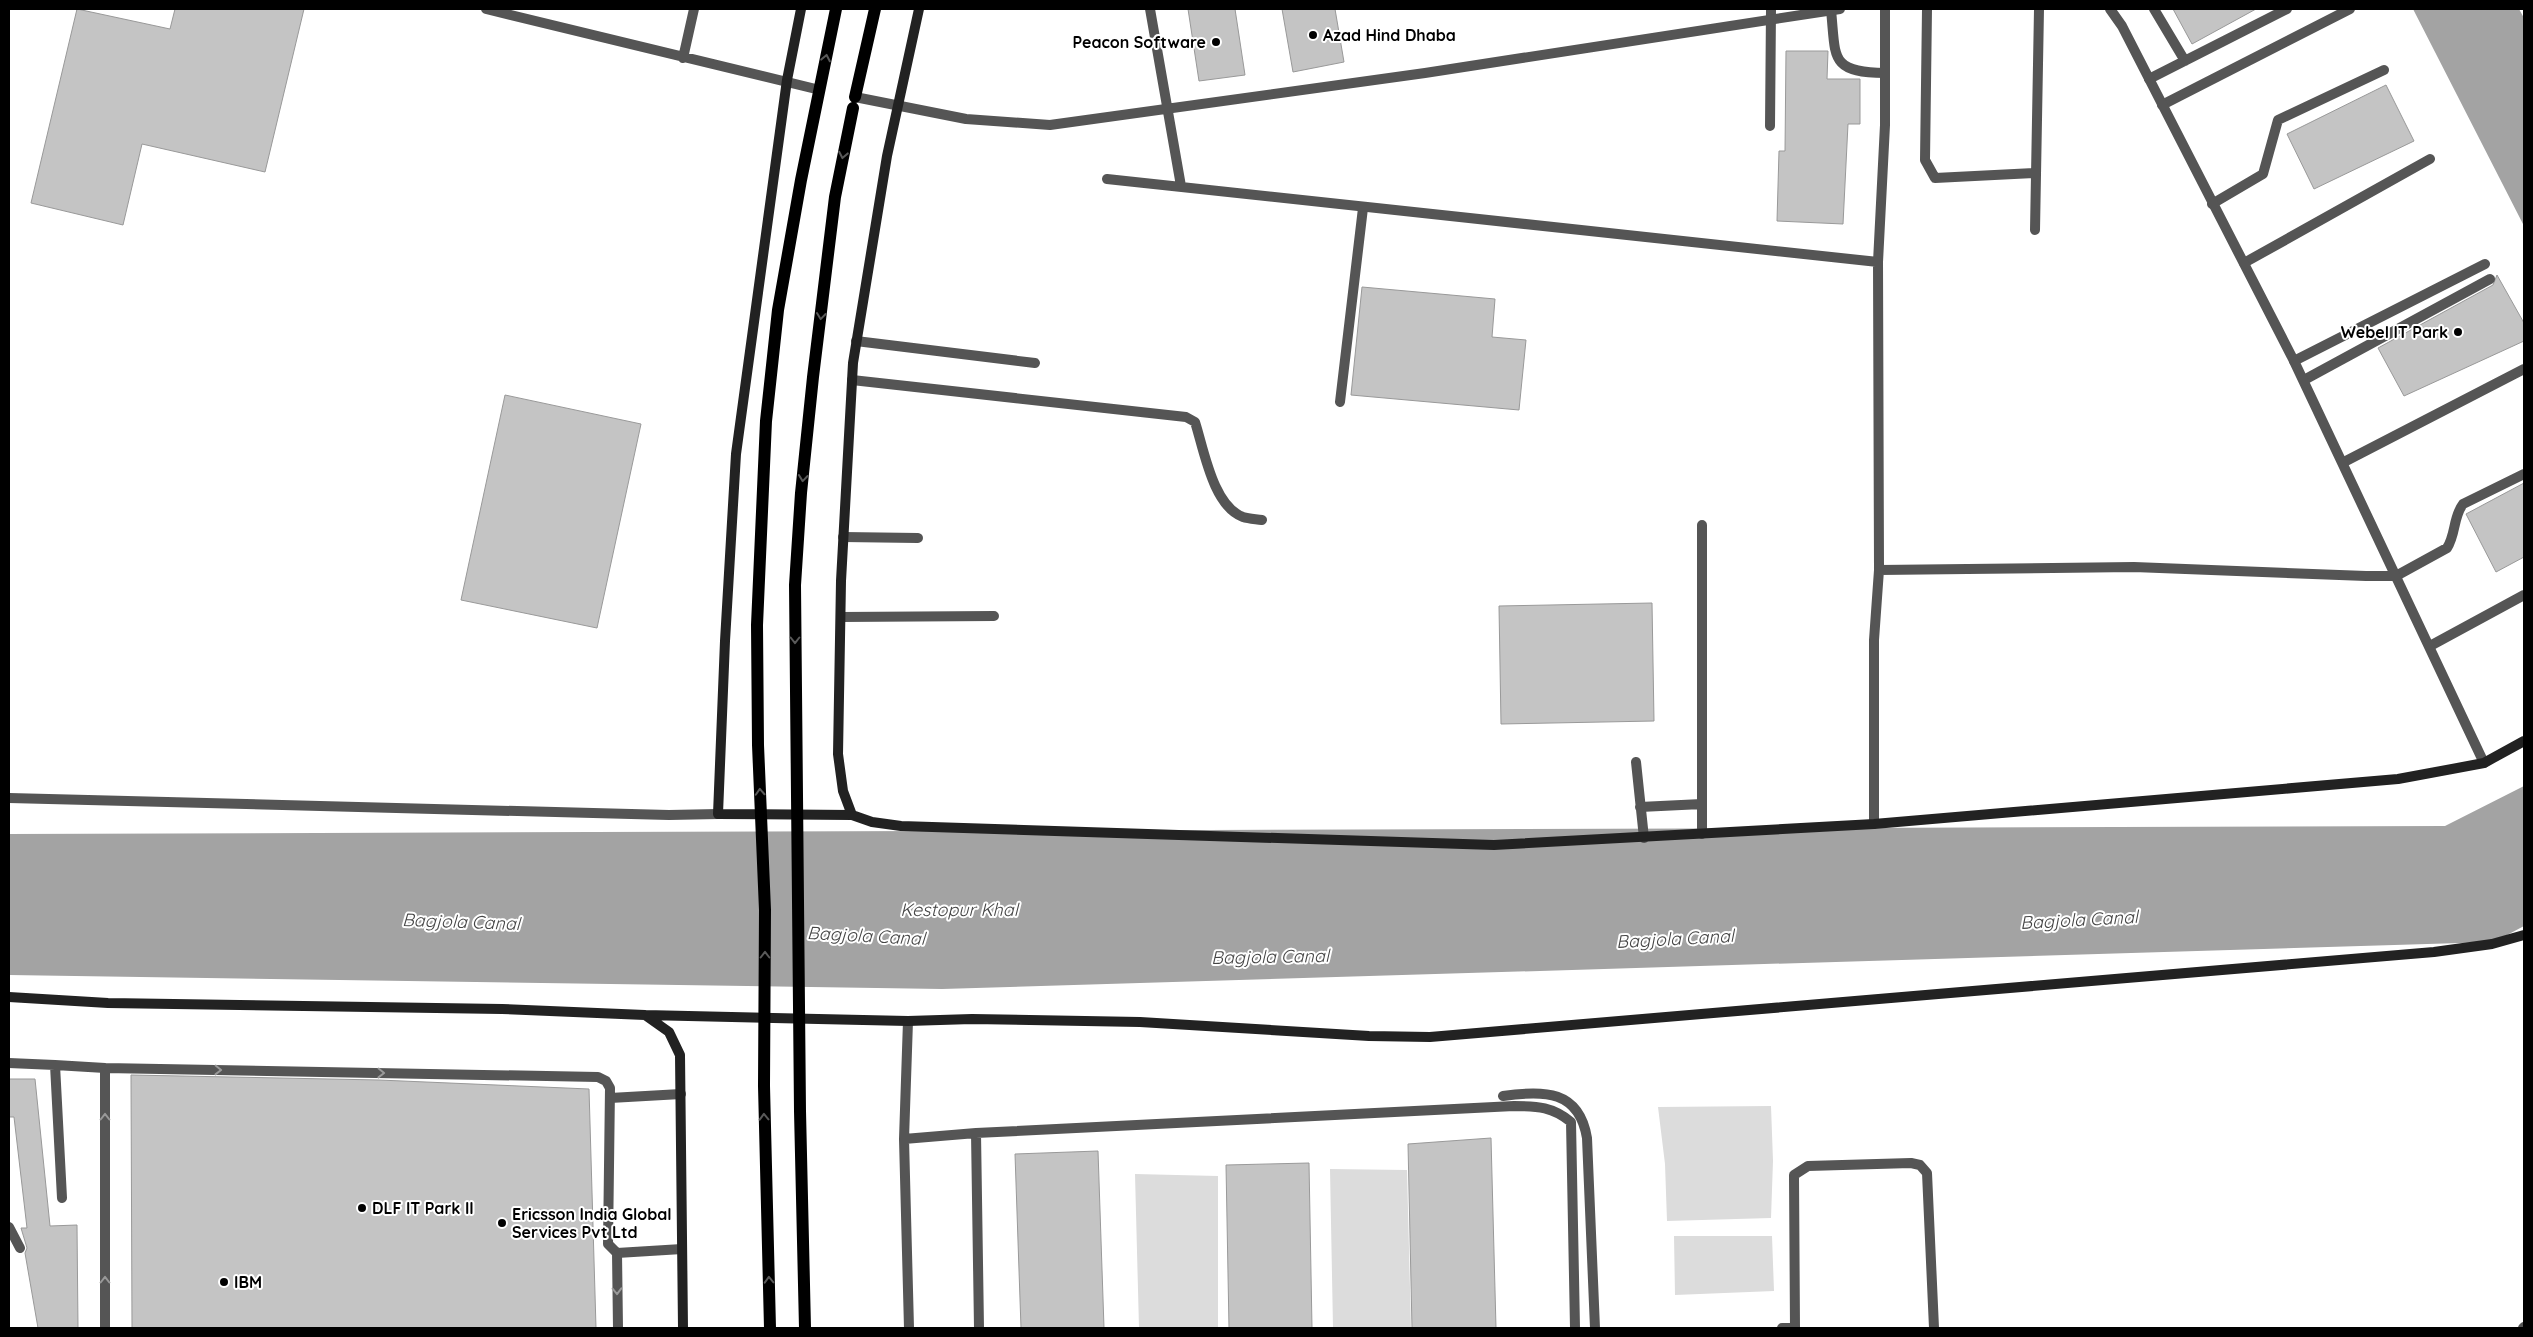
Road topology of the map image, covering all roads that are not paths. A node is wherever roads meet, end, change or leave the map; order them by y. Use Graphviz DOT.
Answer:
graph roads {
  1 [pos="486,9"];
  2 [pos="694,9"];
  3 [pos="801,9"];
  4 [pos="836,9"];
  5 [pos="874,9"];
  6 [pos="919,9"];
  7 [pos="1150,9"];
  8 [pos="1771,9"];
  9 [pos="1835,9"];
  10 [pos="1886,9"];
  11 [pos="1927,9"];
  12 [pos="2039,9"];
  13 [pos="2110,9"];
  14 [pos="2154,9"];
  15 [pos="2287,9"];
  16 [pos="2350,9"];
  17 [pos="1772,20"];
  18 [pos="683,58"];
  19 [pos="2185,61"];
  20 [pos="2384,70"];
  21 [pos="1885,73"];
  22 [pos="2149,79"];
  23 [pos="788,80"];
  24 [pos="820,90"];
  25 [pos="854,102"];
  26 [pos="897,105"];
  27 [pos="2162,105"];
  28 [pos="1168,109"];
  29 [pos="1770,126"];
  30 [pos="2430,159"];
  31 [pos="2036,174"];
  32 [pos="1107,179"];
  33 [pos="1181,186"];
  34 [pos="2212,204"];
  35 [pos="1363,208"];
  36 [pos="2035,230"];
  37 [pos="1878,262"];
  38 [pos="2244,263"];
  39 [pos="2485,264"];
  40 [pos="2490,279"];
  41 [pos="856,341"];
  42 [pos="2294,361"];
  43 [pos="1035,363"];
  44 [pos="2524,369"];
  45 [pos="852,380"];
  46 [pos="2304,380"];
  47 [pos="1340,402"];
  48 [pos="2344,462"];
  49 [pos="2524,474"];
  50 [pos="1262,520"];
  51 [pos="1702,525"];
  52 [pos="843,537"];
  53 [pos="918,538"];
  54 [pos="1879,570"];
  55 [pos="2396,576"];
  56 [pos="2524,595"];
  57 [pos="994,616"];
  58 [pos="841,617"];
  59 [pos="2430,646"];
  60 [pos="2524,741"];
  61 [pos="1636,762"];
  62 [pos="2484,763"];
  63 [pos="9,798"];
  64 [pos="1702,804"];
  65 [pos="1640,807"];
  66 [pos="718,814"];
  67 [pos="852,815"];
  68 [pos="1874,824"];
  69 [pos="1702,834"];
  70 [pos="1644,838"];
  71 [pos="2524,936"];
  72 [pos="9,997"];
  73 [pos="645,1014"];
  74 [pos="908,1021"];
  75 [pos="9,1063"];
  76 [pos="55,1065"];
  77 [pos="105,1068"];
  78 [pos="681,1094"];
  79 [pos="1503,1096"];
  80 [pos="610,1098"];
  81 [pos="976,1133"];
  82 [pos="904,1139"];
  83 [pos="62,1198"];
  84 [pos="9,1227"];
  85 [pos="20,1248"];
  86 [pos="682,1249"];
  87 [pos="617,1253"];
  88 [pos="105,1328"];
  89 [pos="618,1328"];
  90 [pos="683,1328"];
  91 [pos="770,1328"];
  92 [pos="805,1328"];
  93 [pos="909,1328"];
  94 [pos="979,1328"];
  95 [pos="1575,1328"];
  96 [pos="1594,1328"];
  97 [pos="1782,1328"];
  98 [pos="1796,1328"];
  99 [pos="1934,1328"];
  1 -- 18 [label="street"];
  2 -- 18 [label="street"];
  3 -- 23 [label="street"];
  24 -- 4 [label="main road, one-way"];
  5 -- 25 [label="main road"];
  6 -- 26 [label="street"];
  7 -- 28 [label="street"];
  8 -- 17 [label="street"];
  9 -- 17 [label="street"];
  9 -- 21 [label="street"];
  10 -- 21 [label="street"];
  11 -- 31 [label="street"];
  12 -- 31 [label="street"];
  13 -- 22 [label="street"];
  14 -- 19 [label="street"];
  15 -- 19 [label="street"];
  16 -- 27 [label="street"];
  17 -- 28 [label="street"];
  17 -- 29 [label="street"];
  18 -- 23 [label="street"];
  19 -- 22 [label="street"];
  20 -- 34 [label="street"];
  21 -- 37 [label="street"];
  22 -- 27 [label="street"];
  23 -- 24 [label="street"];
  23 -- 66 [label="street"];
  91 -- 24 [label="main road, one-way"];
  25 -- 26 [label="street"];
  25 -- 92 [label="main road, one-way"];
  26 -- 28 [label="street"];
  26 -- 41 [label="street"];
  27 -- 34 [label="street"];
  28 -- 33 [label="street"];
  30 -- 38 [label="street"];
  31 -- 36 [label="street"];
  32 -- 33 [label="street"];
  33 -- 35 [label="street"];
  34 -- 38 [label="street"];
  35 -- 37 [label="street"];
  35 -- 47 [label="street"];
  37 -- 54 [label="street"];
  38 -- 42 [label="street"];
  39 -- 42 [label="street"];
  40 -- 46 [label="street"];
  41 -- 43 [label="street"];
  41 -- 45 [label="street"];
  42 -- 46 [label="street"];
  44 -- 48 [label="street"];
  45 -- 50 [label="street"];
  45 -- 52 [label="street"];
  46 -- 48 [label="street"];
  48 -- 55 [label="street"];
  49 -- 55 [label="street"];
  51 -- 64 [label="street"];
  52 -- 53 [label="street"];
  52 -- 58 [label="street"];
  54 -- 55 [label="street"];
  54 -- 68 [label="street"];
  55 -- 59 [label="street"];
  56 -- 59 [label="street"];
  57 -- 58 [label="street"];
  58 -- 67 [label="street"];
  59 -- 62 [label="street"];
  60 -- 62 [label="street"];
  61 -- 65 [label="street"];
  62 -- 68 [label="street"];
  63 -- 66 [label="street"];
  64 -- 65 [label="street"];
  64 -- 69 [label="street"];
  65 -- 70 [label="street"];
  66 -- 67 [label="street"];
  67 -- 70 [label="street"];
  68 -- 69 [label="street"];
  69 -- 70 [label="street"];
  71 -- 74 [label="street"];
  72 -- 73 [label="street"];
  73 -- 74 [label="street"];
  73 -- 78 [label="street"];
  74 -- 82 [label="street"];
  75 -- 76 [label="street"];
  76 -- 77 [label="street"];
  76 -- 83 [label="street"];
  77 -- 80 [label="street, one-way"];
  88 -- 77 [label="street, one-way"];
  78 -- 80 [label="street"];
  78 -- 86 [label="street"];
  79 -- 96 [label="street"];
  80 -- 87 [label="street"];
  81 -- 82 [label="street"];
  81 -- 94 [label="street"];
  81 -- 95 [label="street"];
  82 -- 93 [label="street"];
  84 -- 85 [label="street"];
  86 -- 87 [label="street"];
  86 -- 90 [label="street"];
  87 -- 89 [label="street, one-way"];
  97 -- 98 [label="street"];
  98 -- 99 [label="street"];
}
